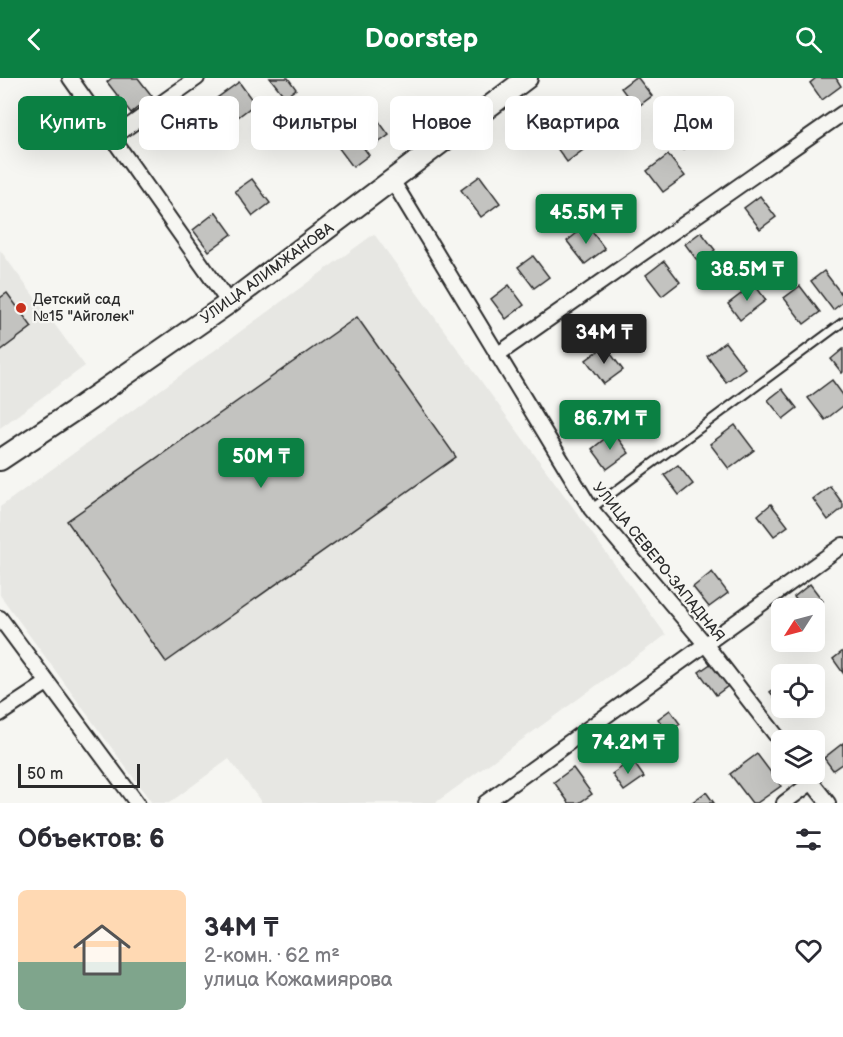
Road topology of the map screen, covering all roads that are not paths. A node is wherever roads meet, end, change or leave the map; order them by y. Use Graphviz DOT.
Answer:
graph roads {
  1 [pos="70,78"];
  2 [pos="197,78"];
  3 [pos="527,78"];
  4 [pos="83,96"];
  5 [pos="843,113"];
  6 [pos="127,127"];
  7 [pos="121,150"];
  8 [pos="392,180"];
  9 [pos="229,303"];
  10 [pos="843,322"];
  11 [pos="497,355"];
  12 [pos="0,460"];
  13 [pos="591,509"];
  14 [pos="843,545"];
  15 [pos="0,618"];
  16 [pos="706,645"];
  17 [pos="47,683"];
  18 [pos="0,714"];
  19 [pos="772,730"];
  20 [pos="803,784"];
  21 [pos="814,784"];
  22 [pos="136,803"];
  23 [pos="485,803"];
  24 [pos="784,803"];
  25 [pos="828,803"];
  1 -- 4 [label="street"];
  2 -- 6 [label="street"];
  3 -- 8 [label="street, УЛИЦА АЛИМЖАНОВА"];
  5 -- 11 [label="street"];
  7 -- 9 [label="street"];
  8 -- 9 [label="street, УЛИЦА АЛИМЖАНОВА"];
  8 -- 11 [label="street, УЛИЦА СЕВЕРО-ЗАПАДНАЯ"];
  9 -- 12 [label="street, УЛИЦА АЛИМЖАНОВА"];
  10 -- 13 [label="lane"];
  11 -- 13 [label="street, УЛИЦА СЕВЕРО-ЗАПАДНАЯ"];
  13 -- 16 [label="street, УЛИЦА СЕВЕРО-ЗАПАДНАЯ"];
  14 -- 16 [label="street"];
  15 -- 17 [label="street"];
  16 -- 19 [label="street, УЛИЦА СЕВЕРО-ЗАПАДНАЯ"];
  16 -- 23 [label="street"];
  17 -- 18 [label="street"];
  17 -- 22 [label="street"];
  20 -- 24 [label="street"];
  21 -- 25 [label="street"];
}
